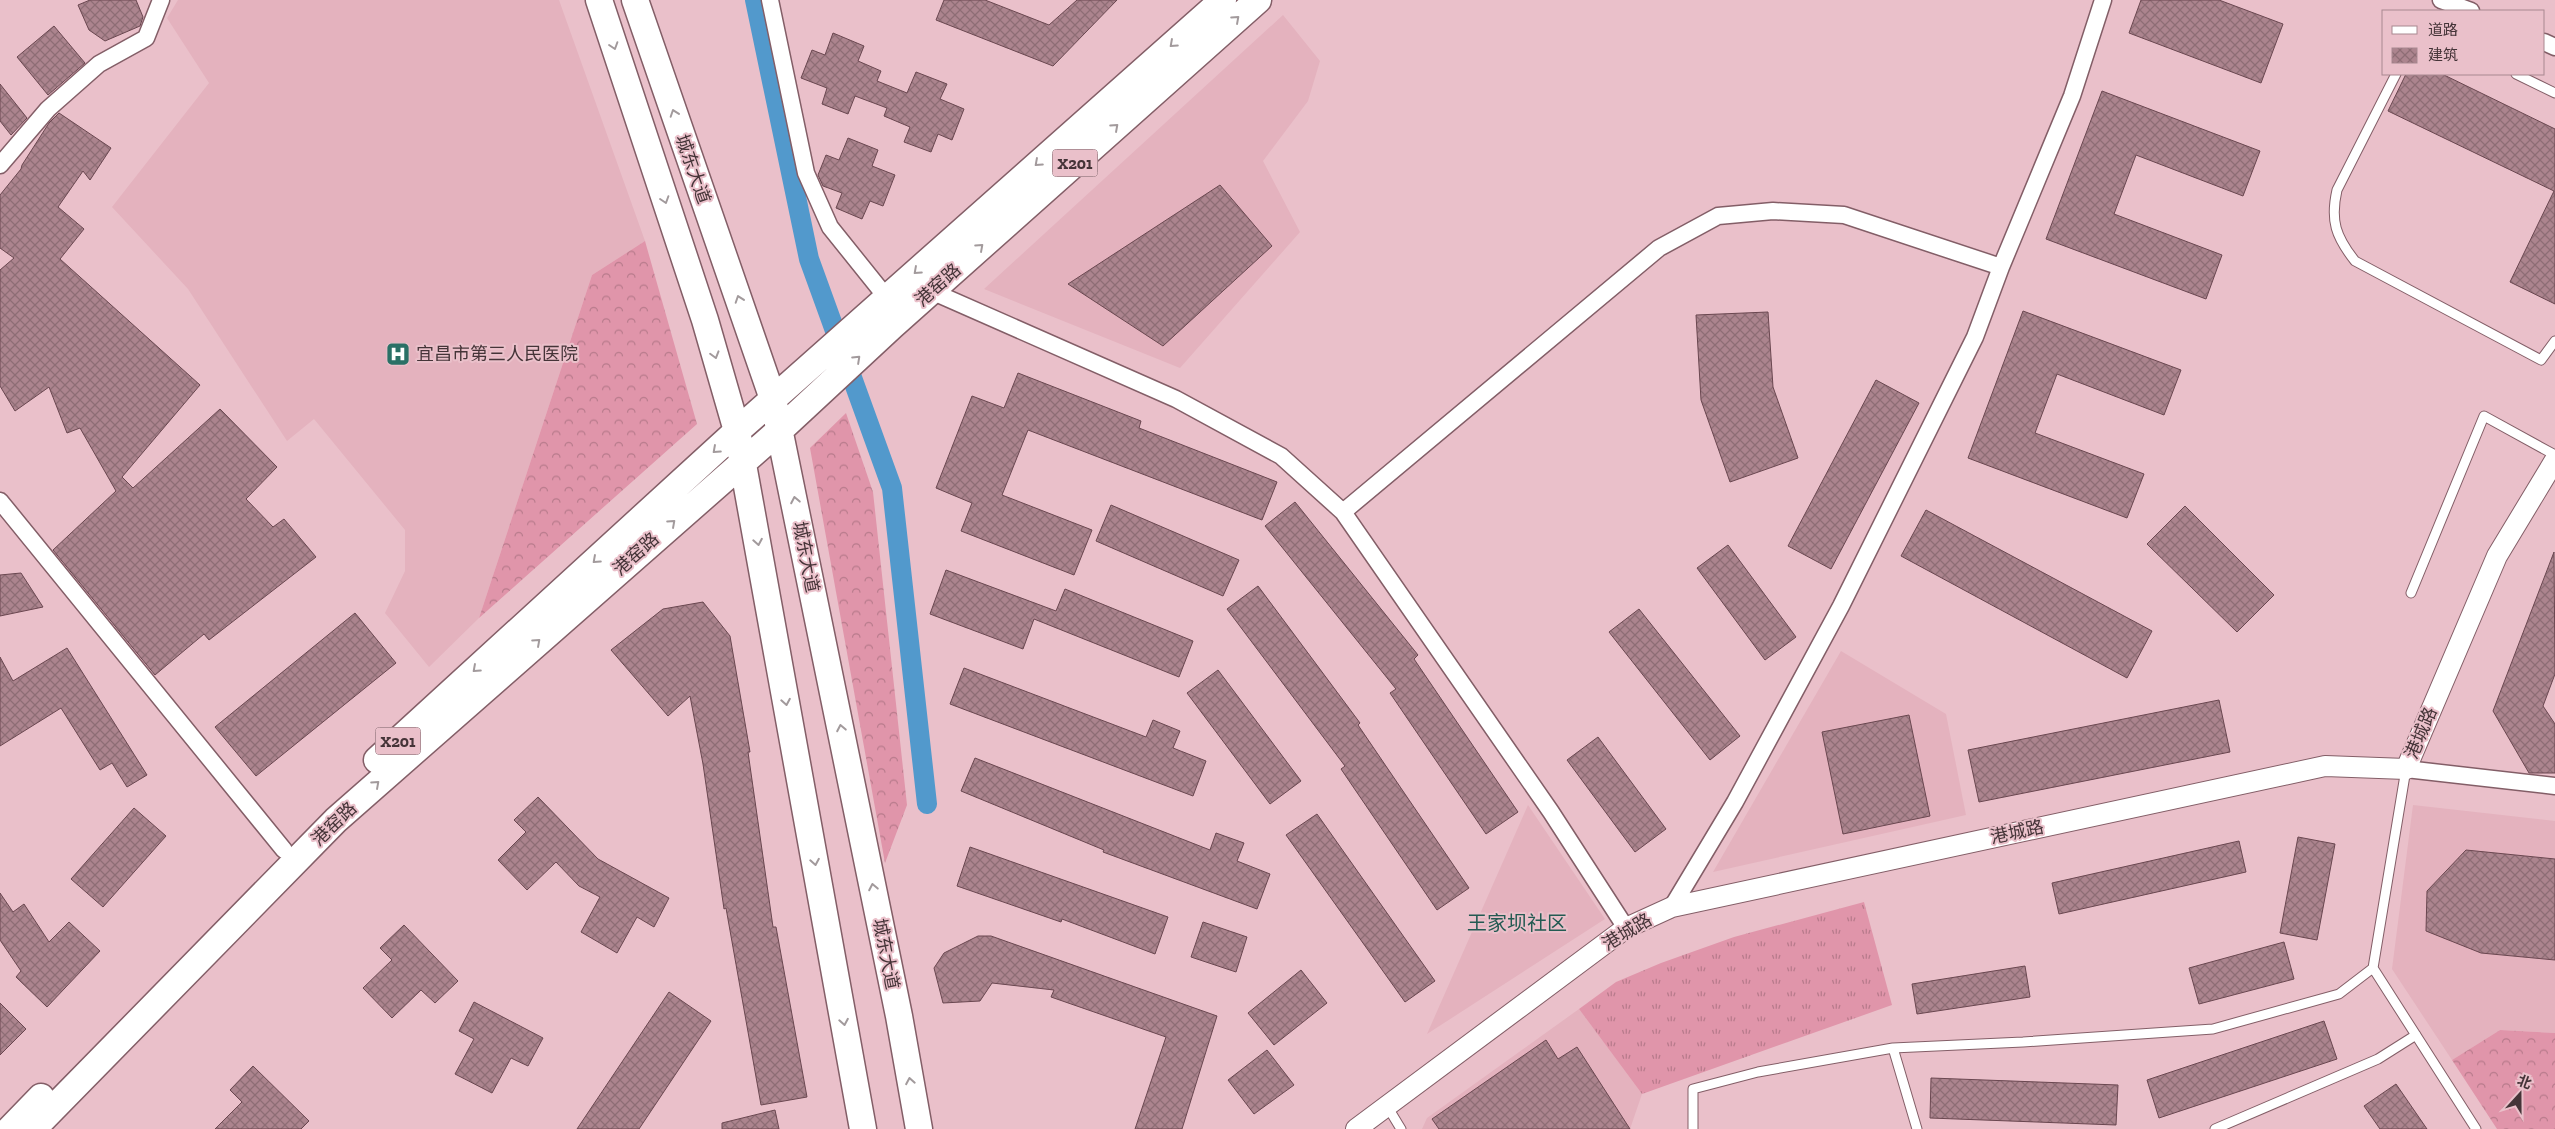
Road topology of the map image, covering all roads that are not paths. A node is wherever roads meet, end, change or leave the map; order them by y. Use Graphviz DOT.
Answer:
graph roads {
  1 [pos="161,0"];
  2 [pos="599,0"];
  3 [pos="635,0"];
  4 [pos="770,0"];
  5 [pos="1223,0"];
  6 [pos="1258,0"];
  7 [pos="2103,0"];
  8 [pos="2441,0"];
  9 [pos="2468,10"];
  10 [pos="2395,75"];
  11 [pos="2518,75"];
  12 [pos="2555,93"];
  13 [pos="0,165"];
  14 [pos="2001,267"];
  15 [pos="931,291"];
  16 [pos="883,312"];
  17 [pos="2555,341"];
  18 [pos="773,399"];
  19 [pos="781,429"];
  20 [pos="737,431"];
  21 [pos="2555,455"];
  22 [pos="743,460"];
  23 [pos="2555,460"];
  24 [pos="0,500"];
  25 [pos="1343,512"];
  26 [pos="2411,593"];
  27 [pos="2406,769"];
  28 [pos="2555,786"];
  29 [pos="284,850"];
  30 [pos="1672,907"];
  31 [pos="1626,928"];
  32 [pos="2373,968"];
  33 [pos="2416,1035"];
  34 [pos="1893,1048"];
  35 [pos="1387,1106"];
  36 [pos="10,1129"];
  37 [pos="33,1129"];
  38 [pos="863,1129"];
  39 [pos="919,1129"];
  40 [pos="1356,1129"];
  41 [pos="1400,1129"];
  42 [pos="1693,1129"];
  43 [pos="1917,1129"];
  44 [pos="2215,1129"];
  45 [pos="2476,1129"];
  1 -- 13 [label="street"];
  2 -- 20 [label="main road, 城东大道, one-way"];
  18 -- 3 [label="main road, 城东大道, one-way"];
  4 -- 16 [label="street"];
  5 -- 16 [label="main road, 港窑路 / X201, one-way"];
  15 -- 6 [label="main road, 港窑路 / X201, one-way"];
  7 -- 14 [label="street"];
  8 -- 9 [label="street"];
  10 -- 17 [label="lane"];
  11 -- 12 [label="lane"];
  14 -- 25 [label="street"];
  14 -- 30 [label="street"];
  15 -- 16 [label="main road, 港窑路 / X201"];
  15 -- 25 [label="street"];
  16 -- 18 [label="main road, 港窑路 / X201"];
  19 -- 16 [label="main road, 港窑路 / X201, one-way"];
  18 -- 19 [label="main road, 城东大道"];
  18 -- 20 [label="main road, 港窑路 / X201"];
  19 -- 22 [label="main road, 港窑路 / X201"];
  39 -- 19 [label="main road, 城东大道, one-way"];
  20 -- 22 [label="main road, 城东大道"];
  20 -- 29 [label="main road, 港窑路 / X201, one-way"];
  21 -- 26 [label="lane"];
  37 -- 22 [label="main road, 港窑路 / X201, one-way"];
  22 -- 38 [label="main road, 城东大道, one-way"];
  23 -- 27 [label="street, 港城路"];
  24 -- 29 [label="street"];
  25 -- 31 [label="street"];
  27 -- 28 [label="street"];
  27 -- 30 [label="street, 港城路"];
  27 -- 32 [label="lane"];
  29 -- 36 [label="main road, 港窑路 / X201"];
  30 -- 31 [label="street, 港城路"];
  31 -- 35 [label="street, 港城路"];
  32 -- 33 [label="lane"];
  32 -- 34 [label="lane"];
  33 -- 44 [label="lane"];
  33 -- 45 [label="lane"];
  34 -- 42 [label="lane"];
  34 -- 43 [label="lane"];
  35 -- 40 [label="street, 港城路"];
  35 -- 41 [label="lane"];
}
